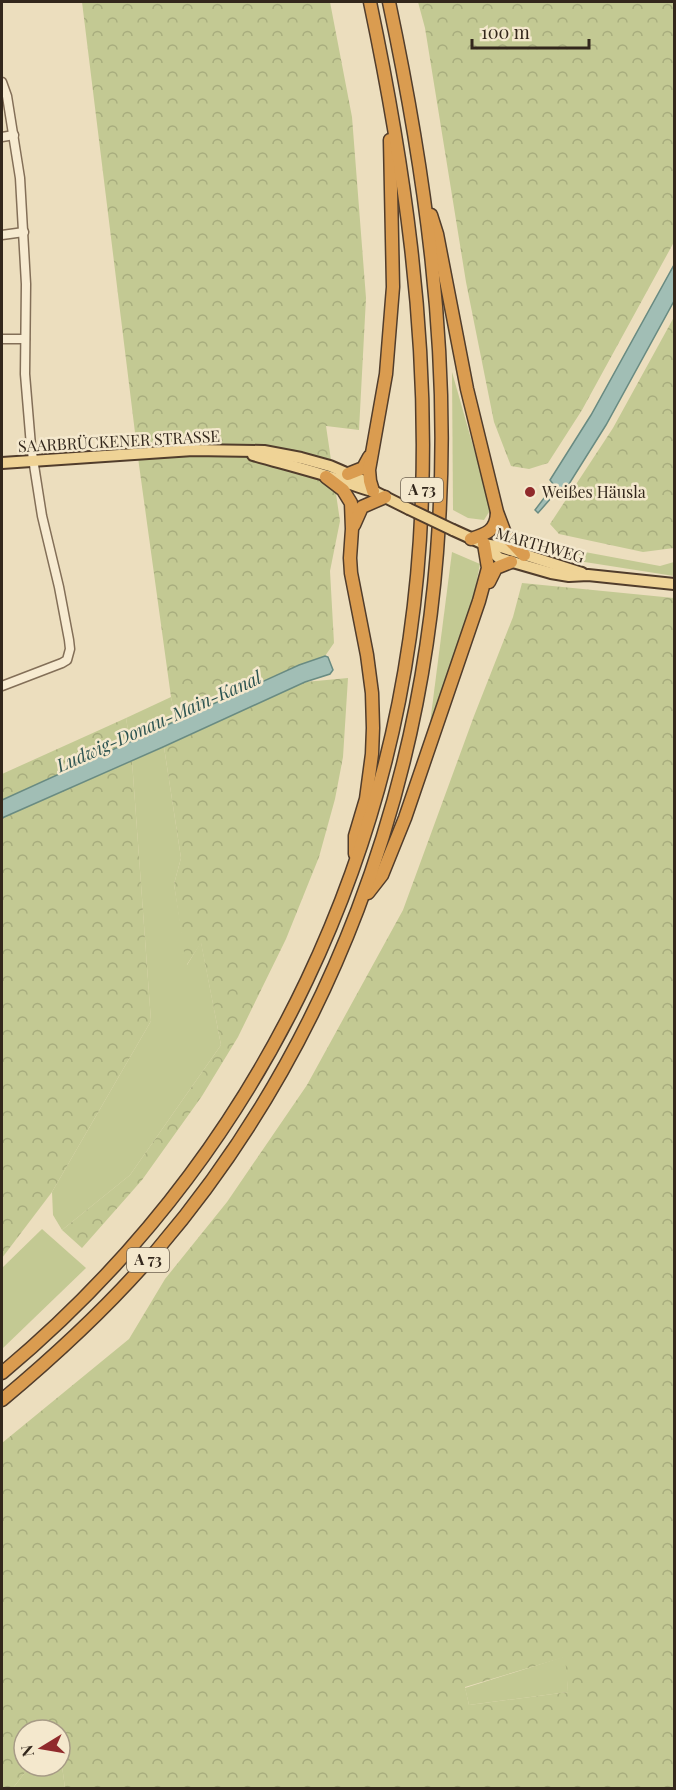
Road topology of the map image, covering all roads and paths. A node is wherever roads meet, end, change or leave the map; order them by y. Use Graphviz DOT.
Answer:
graph roads {
  1 [pos="370,2"];
  2 [pos="389,2"];
  3 [pos="2,82"];
  4 [pos="390,106"];
  5 [pos="14,135"];
  6 [pos="2,138"];
  7 [pos="422,188"];
  8 [pos="24,232"];
  9 [pos="2,234"];
  10 [pos="2,339"];
  11 [pos="25,339"];
  12 [pos="373,447"];
  13 [pos="239,451"];
  14 [pos="34,461"];
  15 [pos="2,463"];
  16 [pos="348,474"];
  17 [pos="326,477"];
  18 [pos="379,494"];
  19 [pos="497,512"];
  20 [pos="352,529"];
  21 [pos="471,539"];
  22 [pos="484,544"];
  23 [pos="527,560"];
  24 [pos="511,562"];
  25 [pos="675,585"];
  26 [pos="480,602"];
  27 [pos="2,686"];
  28 [pos="354,867"];
  29 [pos="360,904"];
  30 [pos="2,1373"];
  31 [pos="2,1400"];
  1 -- 4 [label="highway, A 73"];
  2 -- 7 [label="highway, A 73"];
  3 -- 5 [label="street"];
  4 -- 12 [label="highway"];
  4 -- 28 [label="highway, A 73"];
  5 -- 6 [label="street"];
  5 -- 8 [label="street"];
  7 -- 19 [label="highway, A 73"];
  7 -- 29 [label="highway, A 73"];
  8 -- 9 [label="street"];
  8 -- 11 [label="street"];
  10 -- 11 [label="street"];
  11 -- 14 [label="street"];
  12 -- 16 [label="highway"];
  12 -- 18 [label="highway"];
  13 -- 14 [label="main road, SAARBRÜCKENER STRASSE"];
  13 -- 16 [label="main road, SAARBRÜCKENER STRASSE"];
  13 -- 17 [label="main road, SAARBRÜCKENER STRASSE"];
  14 -- 15 [label="main road, SAARBRÜCKENER STRASSE"];
  14 -- 27 [label="street"];
  16 -- 18 [label="main road, SAARBRÜCKENER STRASSE"];
  17 -- 18 [label="main road, SAARBRÜCKENER STRASSE"];
  17 -- 20 [label="highway, A 73"];
  18 -- 20 [label="highway, A 73"];
  18 -- 21 [label="main road, MARTHWEG, bridge"];
  19 -- 21 [label="highway"];
  19 -- 23 [label="highway, A 73"];
  20 -- 28 [label="highway, A 73"];
  21 -- 22 [label="main road, MARTHWEG"];
  22 -- 23 [label="main road, MARTHWEG"];
  22 -- 24 [label="main road, MARTHWEG"];
  22 -- 26 [label="highway"];
  23 -- 24 [label="main road, MARTHWEG"];
  23 -- 25 [label="main road, MARTHWEG"];
  24 -- 26 [label="highway"];
  26 -- 29 [label="highway"];
  28 -- 30 [label="highway, A 73"];
  29 -- 31 [label="highway, A 73"];
}
